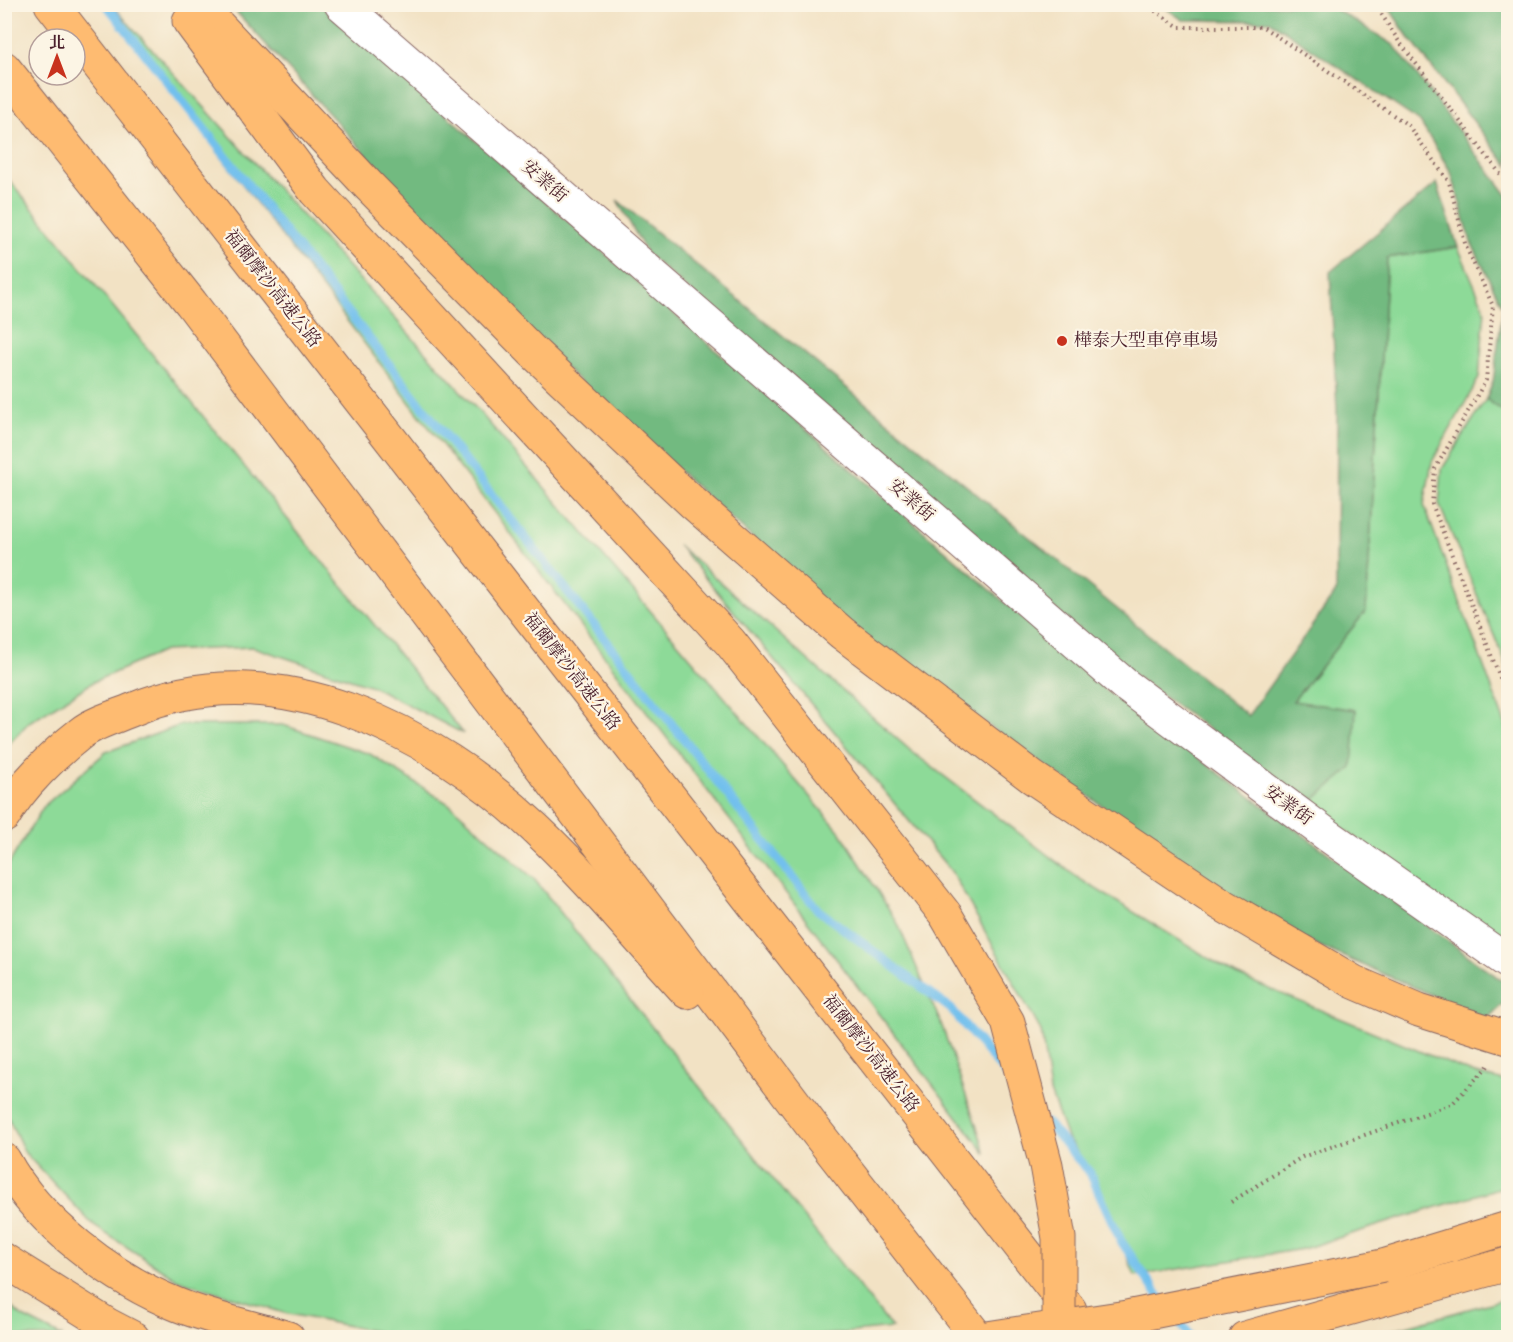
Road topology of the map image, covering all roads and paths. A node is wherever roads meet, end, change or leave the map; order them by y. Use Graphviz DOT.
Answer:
graph roads {
  1 [pos="51,4"];
  2 [pos="177,4"];
  3 [pos="198,4"];
  4 [pos="341,4"];
  5 [pos="1145,4"];
  6 [pos="1375,4"];
  7 [pos="4,68"];
  8 [pos="1509,184"];
  9 [pos="1509,698"];
  10 [pos="4,816"];
  11 [pos="1509,962"];
  12 [pos="1500,1050"];
  13 [pos="814,1130"];
  14 [pos="4,1160"];
  15 [pos="1231,1202"];
  16 [pos="1509,1228"];
  17 [pos="4,1260"];
  18 [pos="1509,1264"];
  19 [pos="133,1338"];
  20 [pos="288,1338"];
  21 [pos="978,1338"];
  22 [pos="987,1338"];
  23 [pos="1059,1338"];
  24 [pos="1092,1338"];
  25 [pos="1245,1338"];
  1 -- 24 [label="highway, 福爾摩沙高速公路"];
  2 -- 23 [label="highway, bridge"];
  3 -- 12 [label="highway"];
  4 -- 11 [label="street, 安業街"];
  5 -- 9 [label="path"];
  6 -- 8 [label="path"];
  7 -- 13 [label="highway"];
  10 -- 13 [label="highway"];
  12 -- 15 [label="path"];
  13 -- 21 [label="highway"];
  14 -- 20 [label="highway"];
  16 -- 22 [label="highway, bridge"];
  17 -- 19 [label="highway"];
  18 -- 25 [label="highway"];
}
